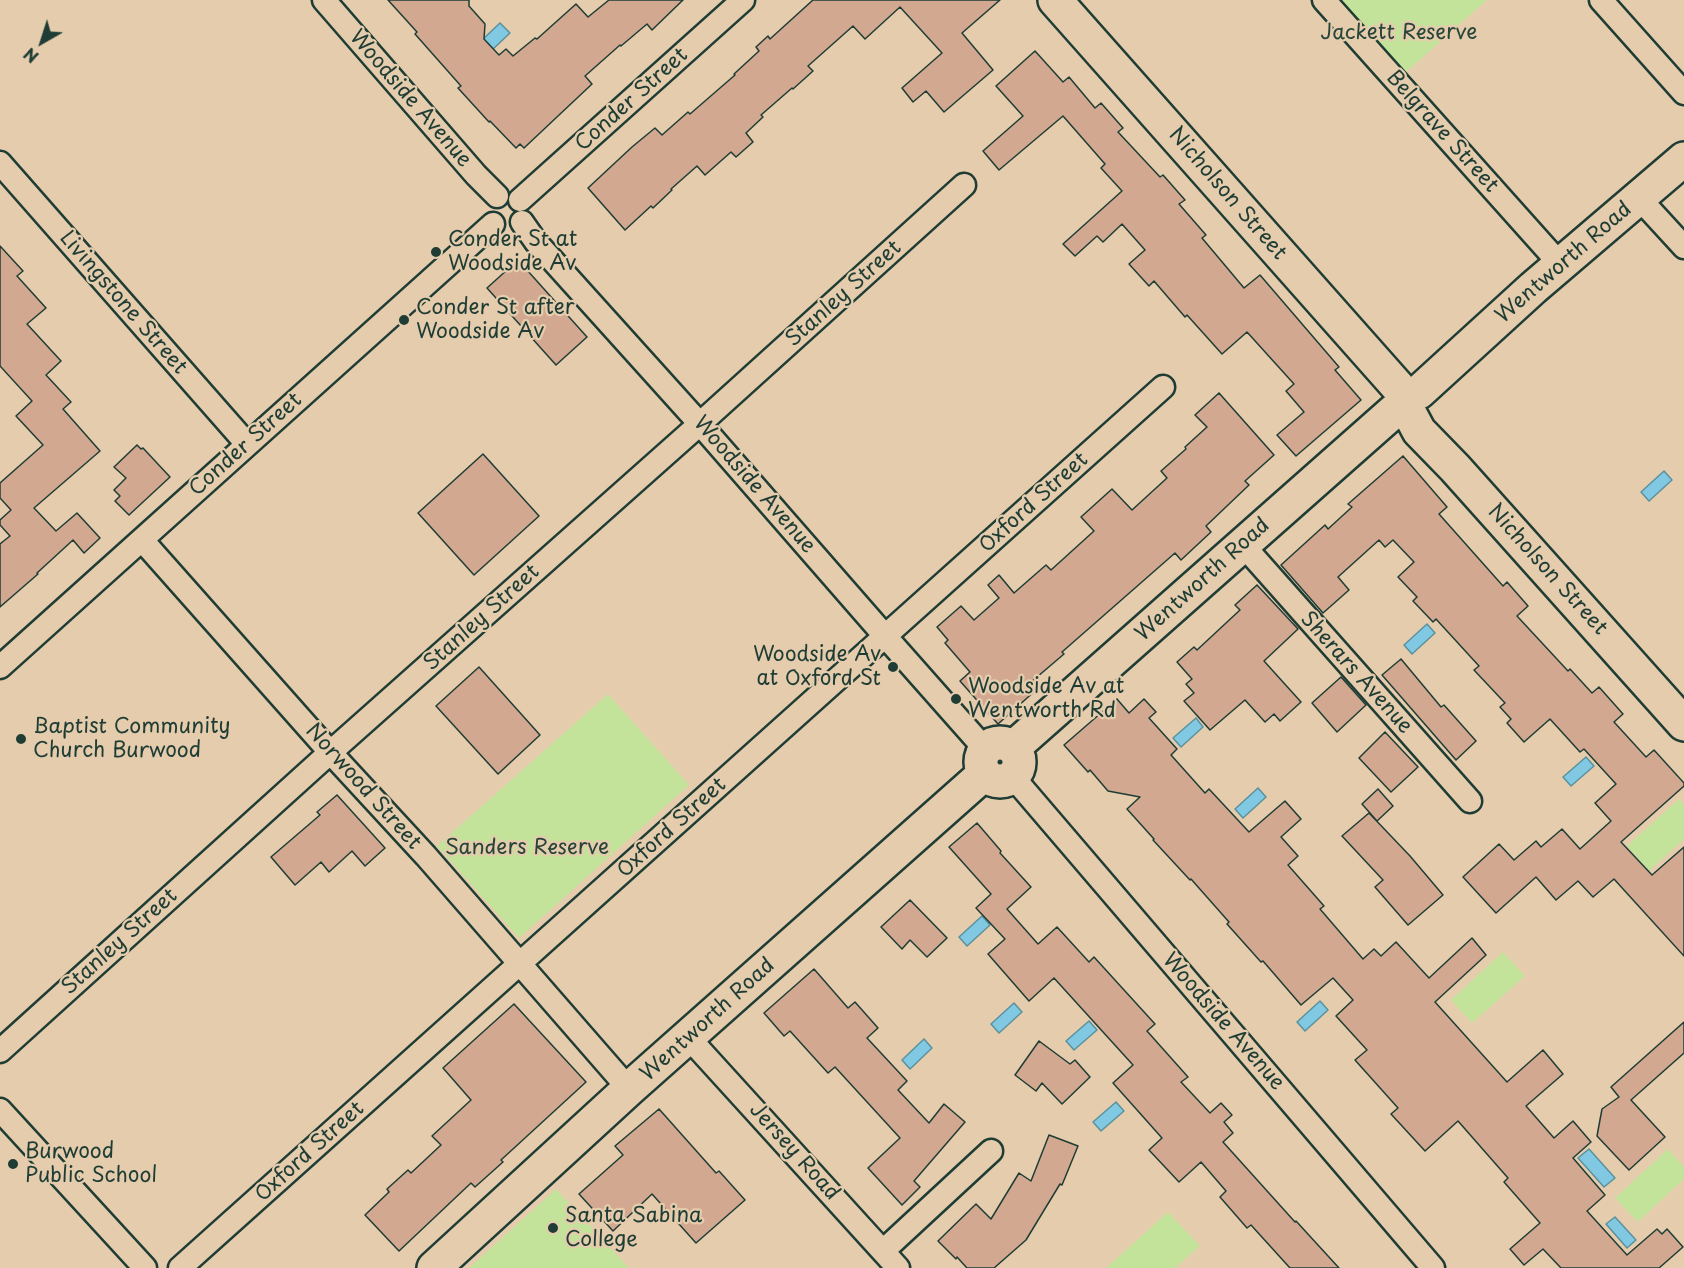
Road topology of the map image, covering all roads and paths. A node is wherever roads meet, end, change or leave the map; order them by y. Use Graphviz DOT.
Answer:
graph roads {
  1 [pos="324,0"];
  2 [pos="743,0"];
  3 [pos="1055,0"];
  4 [pos="1324,0"];
  5 [pos="1601,0"];
  6 [pos="1684,93"];
  7 [pos="1684,159"];
  8 [pos="0,163"];
  9 [pos="964,185"];
  10 [pos="497,196"];
  11 [pos="1639,198"];
  12 [pos="521,211"];
  13 [pos="493,224"];
  14 [pos="1684,247"];
  15 [pos="1560,264"];
  16 [pos="1164,387"];
  17 [pos="1405,401"];
  18 [pos="700,424"];
  19 [pos="247,444"];
  20 [pos="142,540"];
  21 [pos="1243,545"];
  22 [pos="885,636"];
  23 [pos="0,667"];
  24 [pos="1684,724"];
  25 [pos="330,752"];
  26 [pos="999,762"];
  27 [pos="1470,801"];
  28 [pos="520,963"];
  29 [pos="688,1037"];
  30 [pos="0,1051"];
  31 [pos="629,1089"];
  32 [pos="0,1110"];
  33 [pos="991,1150"];
  34 [pos="891,1260"];
  35 [pos="144,1268"];
  36 [pos="180,1268"];
  37 [pos="434,1268"];
  38 [pos="1433,1268"];
  1 -- 10 [label="street, Woodside Avenue"];
  2 -- 12 [label="street, Conder Street"];
  3 -- 17 [label="street, Nicholson Street"];
  4 -- 15 [label="street, Belgrave Street"];
  5 -- 6 [label="street"];
  7 -- 11 [label="street, Wentworth Road"];
  8 -- 19 [label="street, Livingstone Street"];
  9 -- 18 [label="street, Stanley Street"];
  10 -- 12 [label="street"];
  10 -- 13 [label="street"];
  11 -- 14 [label="street"];
  11 -- 15 [label="street, Wentworth Road"];
  12 -- 13 [label="street"];
  12 -- 18 [label="street, Woodside Avenue"];
  13 -- 19 [label="street, Conder Street"];
  15 -- 17 [label="street, Wentworth Road"];
  16 -- 22 [label="street, Oxford Street"];
  17 -- 21 [label="street, Wentworth Road"];
  17 -- 24 [label="street, Nicholson Street"];
  18 -- 22 [label="street, Woodside Avenue"];
  18 -- 25 [label="street, Stanley Street"];
  19 -- 20 [label="street, Conder Street"];
  20 -- 23 [label="street, Conder Street"];
  20 -- 25 [label="street, Norwood Street"];
  21 -- 26 [label="street, Wentworth Road"];
  21 -- 27 [label="street, Sherars Avenue"];
  22 -- 26 [label="street, Woodside Avenue"];
  22 -- 28 [label="street, Oxford Street"];
  25 -- 28 [label="street, Norwood Street"];
  25 -- 30 [label="street, Stanley Street"];
  26 -- 29 [label="street, Wentworth Road"];
  26 -- 38 [label="street, Woodside Avenue"];
  28 -- 31 [label="street, Norwood Street"];
  28 -- 36 [label="street, Oxford Street"];
  29 -- 31 [label="street, Wentworth Road"];
  29 -- 34 [label="street, Jersey Road"];
  31 -- 37 [label="street, Wentworth Road"];
  32 -- 35 [label="street"];
  33 -- 34 [label="street"];
}
